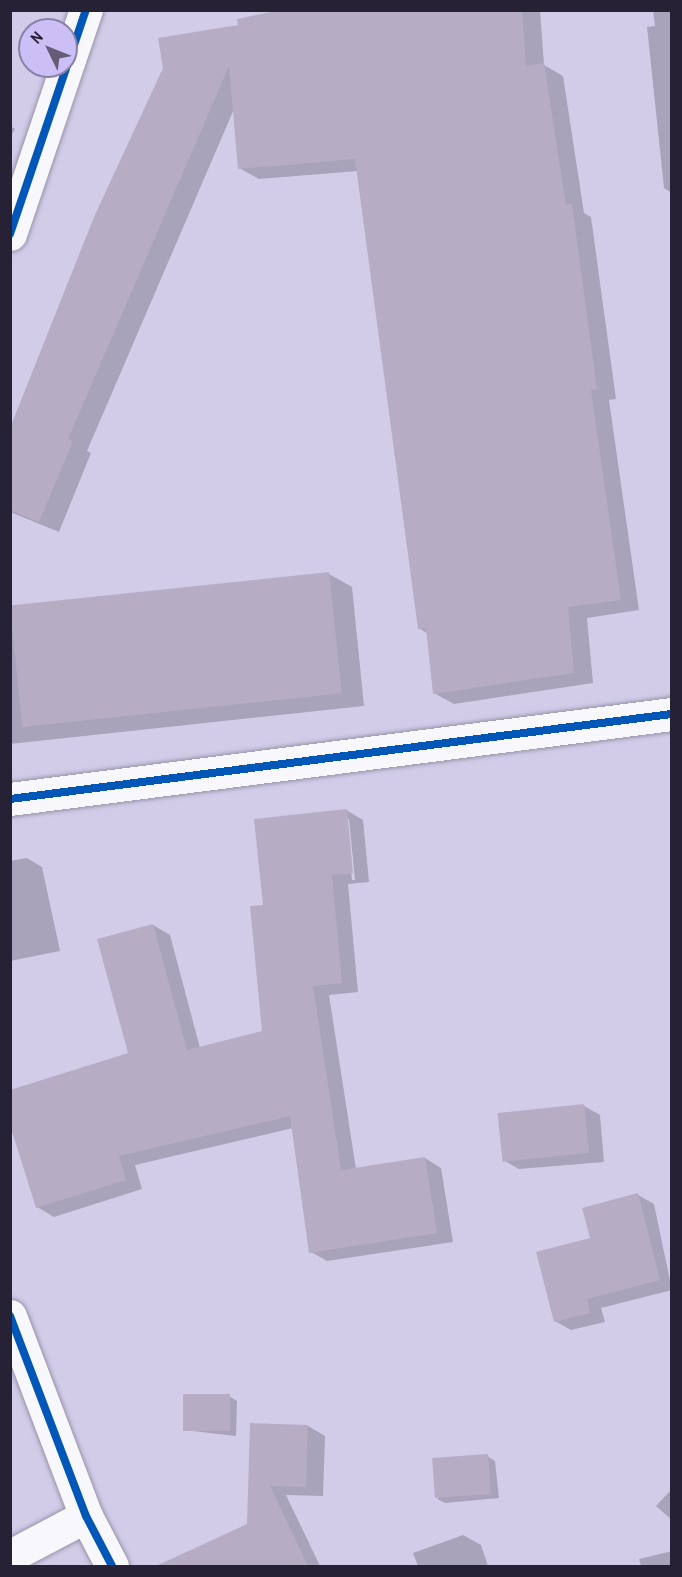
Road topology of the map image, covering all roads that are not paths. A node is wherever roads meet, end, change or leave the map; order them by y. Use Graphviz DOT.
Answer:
graph roads {
  1 [pos="86,10"];
  2 [pos="10,234"];
  3 [pos="672,714"];
  4 [pos="10,799"];
  5 [pos="10,1316"];
  6 [pos="86,1516"];
  7 [pos="10,1556"];
  8 [pos="112,1566"];
  1 -- 2 [label="street"];
  3 -- 4 [label="street"];
  5 -- 6 [label="street"];
  6 -- 7 [label="street"];
  6 -- 8 [label="street"];
}
